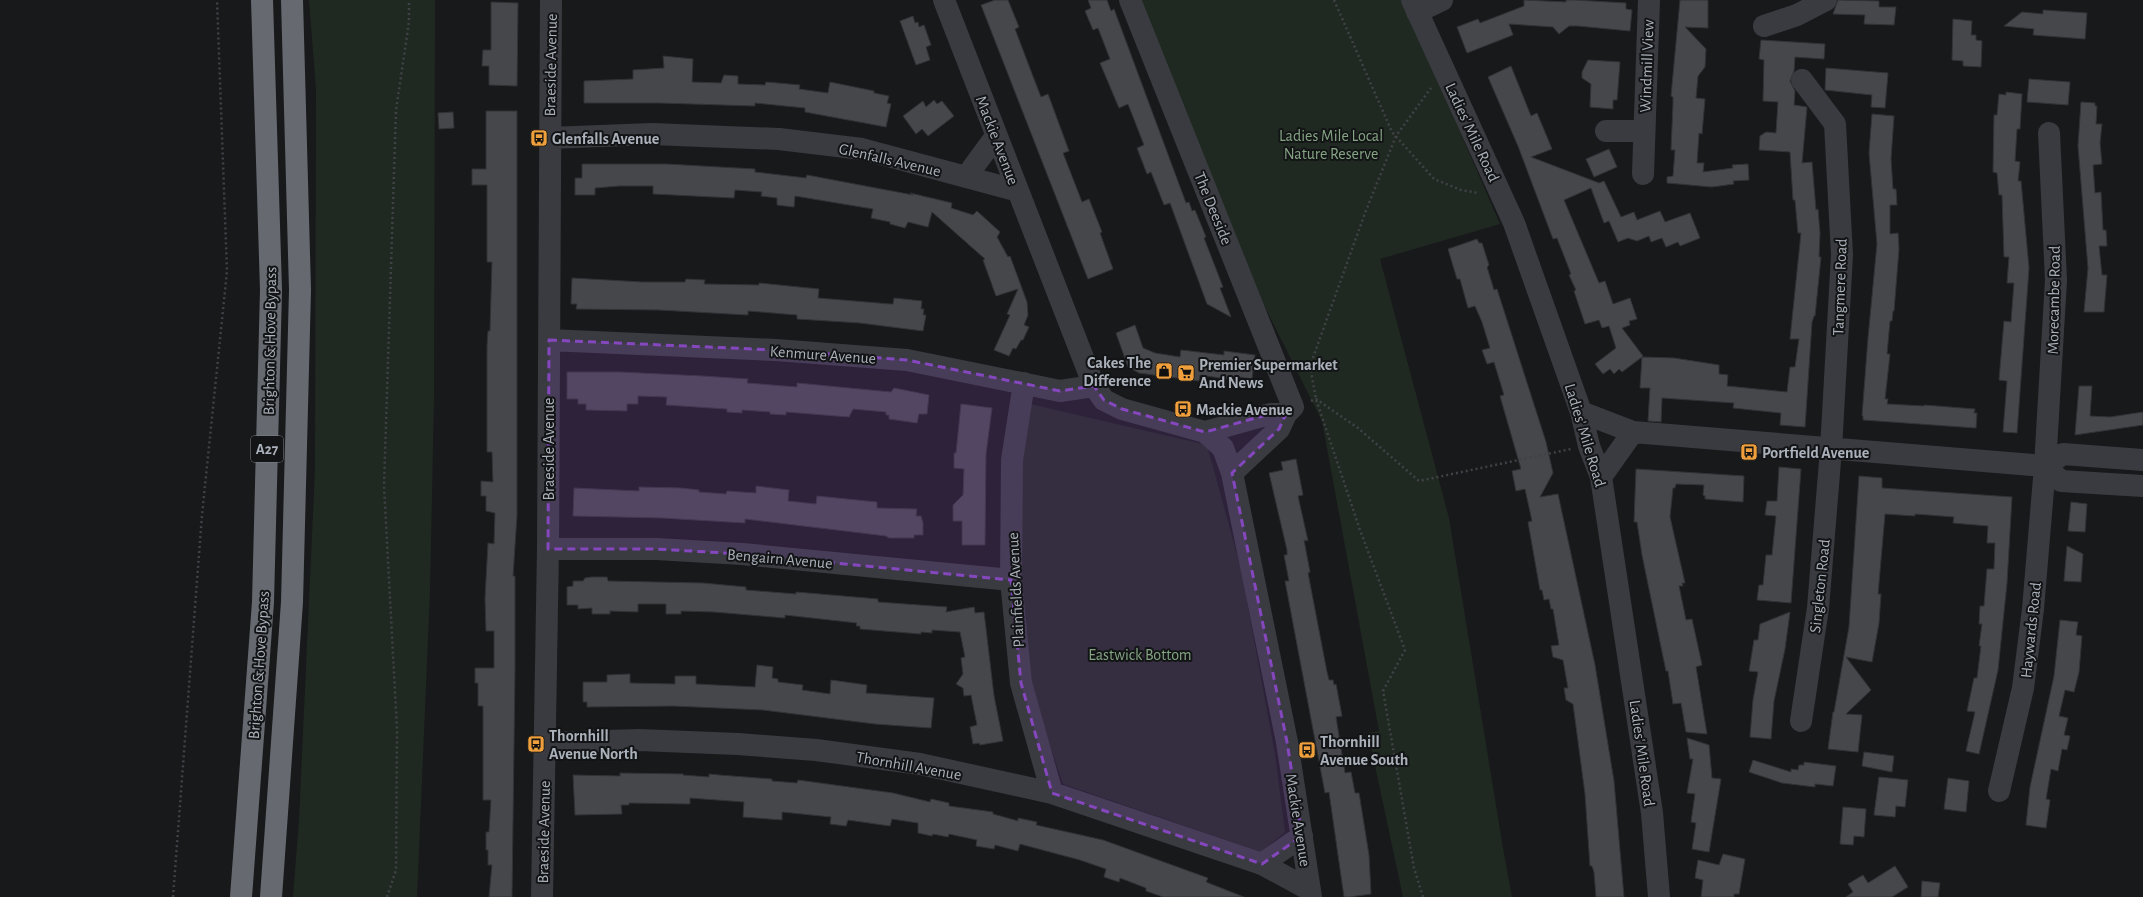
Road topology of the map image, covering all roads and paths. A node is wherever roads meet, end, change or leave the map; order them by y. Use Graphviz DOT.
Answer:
graph roads {
  1 [pos="217,0"];
  2 [pos="262,0"];
  3 [pos="292,0"];
  4 [pos="409,0"];
  5 [pos="551,0"];
  6 [pos="944,0"];
  7 [pos="1130,0"];
  8 [pos="1334,0"];
  9 [pos="1442,0"];
  10 [pos="1648,0"];
  11 [pos="1826,0"];
  12 [pos="1414,6"];
  13 [pos="1764,26"];
  14 [pos="1444,71"];
  15 [pos="1802,80"];
  16 [pos="1606,131"];
  17 [pos="1644,131"];
  18 [pos="2049,133"];
  19 [pos="996,136"];
  20 [pos="1396,136"];
  21 [pos="549,138"];
  22 [pos="1643,174"];
  23 [pos="966,177"];
  24 [pos="1018,191"];
  25 [pos="1501,192"];
  26 [pos="549,340"];
  27 [pos="1024,383"];
  28 [pos="1094,386"];
  29 [pos="1316,399"];
  30 [pos="1581,412"];
  31 [pos="1286,414"];
  32 [pos="1205,432"];
  33 [pos="1633,432"];
  34 [pos="1590,446"];
  35 [pos="1831,449"];
  36 [pos="2143,460"];
  37 [pos="2045,466"];
  38 [pos="1232,473"];
  39 [pos="1601,477"];
  40 [pos="2143,486"];
  41 [pos="548,549"];
  42 [pos="1011,580"];
  43 [pos="1801,721"];
  44 [pos="544,743"];
  45 [pos="1998,791"];
  46 [pos="1052,793"];
  47 [pos="1302,836"];
  48 [pos="1262,864"];
  49 [pos="1311,894"];
  50 [pos="173,897"];
  51 [pos="241,897"];
  52 [pos="271,897"];
  53 [pos="387,897"];
  54 [pos="542,897"];
  55 [pos="1423,897"];
  56 [pos="1659,897"];
  1 -- 50 [label="path"];
  2 -- 51 [label="highway, Brighton & Hove Bypass / A27"];
  3 -- 52 [label="highway, Brighton & Hove Bypass / A27"];
  4 -- 53 [label="path"];
  5 -- 21 [label="street, Braeside Avenue"];
  6 -- 19 [label="street, Mackie Avenue"];
  7 -- 31 [label="street, The Deeside"];
  8 -- 20 [label="path"];
  9 -- 12 [label="street"];
  10 -- 17 [label="street, Windmill View"];
  11 -- 13 [label="street"];
  12 -- 14 [label="street, Ladies' Mile Road"];
  14 -- 20 [label="path"];
  14 -- 25 [label="street, Ladies' Mile Road"];
  15 -- 35 [label="street, Tangmere Road"];
  16 -- 17 [label="street, Windmill View"];
  17 -- 22 [label="street, Windmill View"];
  18 -- 37 [label="street, Morecambe Road"];
  19 -- 23 [label="street"];
  19 -- 24 [label="street, Mackie Avenue"];
  20 -- 25 [label="path"];
  20 -- 29 [label="path"];
  21 -- 23 [label="street, Glenfalls Avenue"];
  21 -- 26 [label="street, Braeside Avenue"];
  23 -- 24 [label="street, Glenfalls Avenue"];
  24 -- 28 [label="street, Mackie Avenue"];
  25 -- 30 [label="street, Ladies' Mile Road"];
  26 -- 27 [label="street, Kenmure Avenue"];
  26 -- 41 [label="street, Braeside Avenue"];
  27 -- 28 [label="street, Kenmure Avenue"];
  27 -- 42 [label="street, Plainfields Avenue"];
  28 -- 32 [label="street, Mackie Avenue"];
  29 -- 34 [label="path"];
  29 -- 55 [label="path"];
  30 -- 33 [label="street"];
  30 -- 34 [label="street, Ladies' Mile Road"];
  31 -- 32 [label="street"];
  31 -- 38 [label="street, The Deeside"];
  32 -- 38 [label="street, Mackie Avenue"];
  33 -- 35 [label="street"];
  33 -- 39 [label="street"];
  34 -- 39 [label="street, Ladies' Mile Road"];
  35 -- 37 [label="street"];
  35 -- 43 [label="street, Singleton Road"];
  36 -- 37 [label="street"];
  37 -- 40 [label="street"];
  37 -- 45 [label="street, Haywards Road"];
  38 -- 47 [label="street, Mackie Avenue"];
  39 -- 56 [label="street, Ladies' Mile Road"];
  41 -- 42 [label="street, Bengairn Avenue"];
  41 -- 44 [label="street, Braeside Avenue"];
  42 -- 46 [label="street, Plainfields Avenue"];
  44 -- 46 [label="street, Thornhill Avenue"];
  44 -- 54 [label="street, Braeside Avenue"];
  46 -- 48 [label="street, Thornhill Avenue"];
  47 -- 48 [label="street"];
  47 -- 49 [label="street, Mackie Avenue"];
  48 -- 49 [label="street, Thornhill Avenue"];
}
